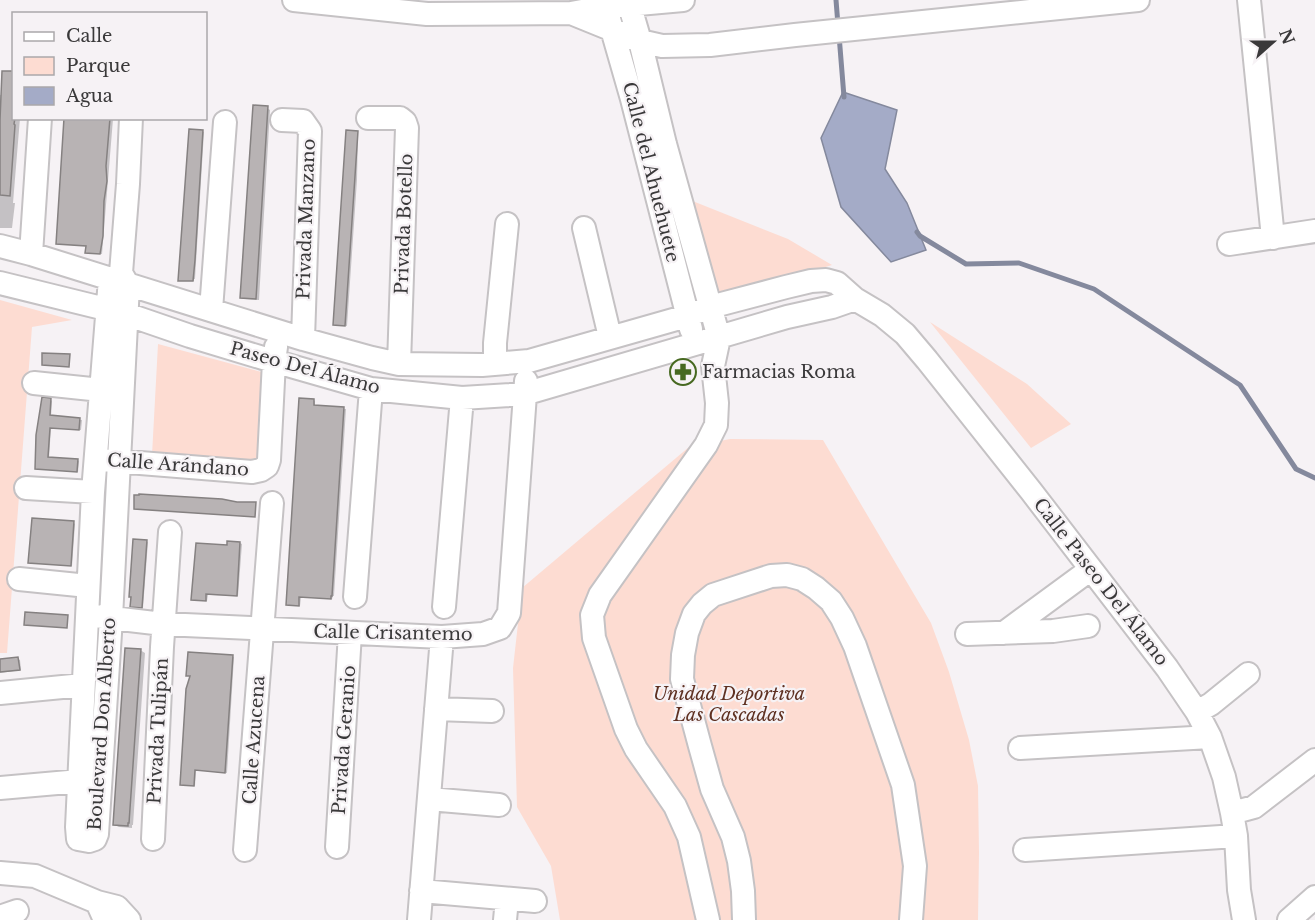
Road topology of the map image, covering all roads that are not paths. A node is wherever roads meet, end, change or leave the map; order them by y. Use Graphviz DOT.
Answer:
graph roads {
  1 [pos="294,0"];
  2 [pos="683,0"];
  3 [pos="1138,0"];
  4 [pos="1249,0"];
  5 [pos="604,3"];
  6 [pos="628,3"];
  7 [pos="571,13"];
  8 [pos="612,29"];
  9 [pos="640,41"];
  10 [pos="368,118"];
  11 [pos="40,120"];
  12 [pos="131,120"];
  13 [pos="282,120"];
  14 [pos="225,122"];
  15 [pos="507,224"];
  16 [pos="584,228"];
  17 [pos="1315,231"];
  18 [pos="1273,238"];
  19 [pos="1229,244"];
  20 [pos="0,246"];
  21 [pos="31,254"];
  22 [pos="120,279"];
  23 [pos="0,283"];
  24 [pos="855,299"];
  25 [pos="710,307"];
  26 [pos="211,310"];
  27 [pos="116,311"];
  28 [pos="687,316"];
  29 [pos="279,331"];
  30 [pos="610,337"];
  31 [pos="719,338"];
  32 [pos="303,339"];
  33 [pos="694,345"];
  34 [pos="274,361"];
  35 [pos="529,361"];
  36 [pos="399,364"];
  37 [pos="495,364"];
  38 [pos="712,366"];
  39 [pos="33,383"];
  40 [pos="371,389"];
  41 [pos="101,390"];
  42 [pos="524,394"];
  43 [pos="462,398"];
  44 [pos="107,461"];
  45 [pos="26,488"];
  46 [pos="93,492"];
  47 [pos="272,503"];
  48 [pos="170,532"];
  49 [pos="1091,569"];
  50 [pos="19,579"];
  51 [pos="88,586"];
  52 [pos="355,597"];
  53 [pos="444,607"];
  54 [pos="88,615"];
  55 [pos="111,618"];
  56 [pos="164,624"];
  57 [pos="1088,626"];
  58 [pos="262,630"];
  59 [pos="350,633"];
  60 [pos="1004,633"];
  61 [pos="967,634"];
  62 [pos="442,637"];
  63 [pos="1248,674"];
  64 [pos="83,685"];
  65 [pos="0,693"];
  66 [pos="436,709"];
  67 [pos="492,711"];
  68 [pos="1197,712"];
  69 [pos="1210,737"];
  70 [pos="1020,748"];
  71 [pos="1315,760"];
  72 [pos="90,781"];
  73 [pos="0,788"];
  74 [pos="429,799"];
  75 [pos="499,805"];
  76 [pos="1232,813"];
  77 [pos="1236,836"];
  78 [pos="153,839"];
  79 [pos="337,847"];
  80 [pos="245,850"];
  81 [pos="1025,850"];
  82 [pos="0,873"];
  83 [pos="422,891"];
  84 [pos="1315,897"];
  85 [pos="535,901"];
  86 [pos="506,909"];
  87 [pos="101,911"];
  88 [pos="129,920"];
  89 [pos="419,920"];
  90 [pos="708,920"];
  91 [pos="744,920"];
  92 [pos="911,920"];
  93 [pos="1244,920"];
  94 [pos="1288,920"];
  1 -- 7 [label="street"];
  2 -- 6 [label="street"];
  3 -- 9 [label="street"];
  4 -- 18 [label="street"];
  5 -- 6 [label="street"];
  5 -- 7 [label="street"];
  5 -- 8 [label="street, Calle del Ahuehuete"];
  6 -- 9 [label="street, Calle del Ahuehuete"];
  7 -- 8 [label="street"];
  8 -- 9 [label="street"];
  8 -- 28 [label="street, Calle del Ahuehuete"];
  9 -- 25 [label="street, Calle del Ahuehuete"];
  10 -- 36 [label="street, Privada Botello"];
  11 -- 21 [label="street"];
  12 -- 22 [label="street, Boulevard Don Alberto"];
  13 -- 32 [label="street, Privada Manzano"];
  14 -- 26 [label="street"];
  15 -- 37 [label="street"];
  16 -- 30 [label="street"];
  17 -- 18 [label="street"];
  18 -- 19 [label="street"];
  20 -- 21 [label="street, Paseo Del Álamo"];
  21 -- 22 [label="street, Paseo Del Álamo"];
  22 -- 26 [label="street, Paseo Del Álamo"];
  22 -- 27 [label="street, Boulevard Don Alberto"];
  23 -- 27 [label="street, Paseo Del Álamo"];
  24 -- 25 [label="street, Calle Paseo Del Álamo"];
  24 -- 31 [label="street"];
  24 -- 49 [label="street, Calle Paseo Del Álamo"];
  25 -- 28 [label="street, Paseo Del Álamo"];
  25 -- 31 [label="street, Calle del Ahuehuete"];
  26 -- 29 [label="street, Paseo Del Álamo"];
  27 -- 34 [label="street, Paseo Del Álamo"];
  27 -- 41 [label="street, Boulevard Don Alberto"];
  27 -- 44 [label="street, Boulevard Don Alberto"];
  28 -- 30 [label="street, Paseo Del Álamo"];
  28 -- 33 [label="street, Calle del Ahuehuete"];
  29 -- 32 [label="street, Paseo Del Álamo"];
  29 -- 34 [label="street, Calle Arándano"];
  30 -- 35 [label="street, Paseo Del Álamo"];
  31 -- 33 [label="street, Paseo Del Álamo"];
  31 -- 38 [label="street"];
  32 -- 36 [label="street, Paseo Del Álamo"];
  33 -- 38 [label="street"];
  33 -- 42 [label="street, Paseo Del Álamo"];
  34 -- 40 [label="street, Paseo Del Álamo"];
  34 -- 44 [label="street, Calle Arándano"];
  35 -- 37 [label="street, Paseo Del Álamo"];
  35 -- 42 [label="street, Calle Crisantemo"];
  36 -- 37 [label="street, Paseo Del Álamo"];
  38 -- 90 [label="street"];
  39 -- 41 [label="street"];
  40 -- 43 [label="street, Paseo Del Álamo"];
  40 -- 52 [label="street"];
  41 -- 44 [label="street, Boulevard Don Alberto"];
  42 -- 43 [label="street, Paseo Del Álamo"];
  42 -- 62 [label="street, Calle Crisantemo"];
  43 -- 53 [label="street"];
  44 -- 46 [label="street, Boulevard Don Alberto"];
  44 -- 55 [label="street, Boulevard Don Alberto"];
  45 -- 46 [label="street"];
  46 -- 51 [label="street, Boulevard Don Alberto"];
  47 -- 58 [label="street, Calle Azucena"];
  48 -- 56 [label="street, Privada Tulipán"];
  49 -- 60 [label="street"];
  49 -- 68 [label="street, Calle Paseo Del Álamo"];
  50 -- 51 [label="street"];
  51 -- 54 [label="street, Boulevard Don Alberto"];
  54 -- 55 [label="street, Calle Crisantemo"];
  54 -- 64 [label="street, Boulevard Don Alberto"];
  55 -- 56 [label="street, Calle Crisantemo"];
  55 -- 72 [label="street, Boulevard Don Alberto"];
  56 -- 58 [label="street, Calle Crisantemo"];
  56 -- 78 [label="street, Privada Tulipán"];
  57 -- 60 [label="street"];
  58 -- 59 [label="street, Calle Crisantemo"];
  58 -- 80 [label="street, Calle Azucena"];
  59 -- 62 [label="street, Calle Crisantemo"];
  59 -- 79 [label="street, Privada Geranio"];
  60 -- 61 [label="street"];
  62 -- 66 [label="street"];
  63 -- 68 [label="street"];
  64 -- 65 [label="street"];
  64 -- 72 [label="street, Boulevard Don Alberto"];
  66 -- 67 [label="street"];
  66 -- 74 [label="street"];
  68 -- 69 [label="street, Calle Paseo Del Álamo"];
  69 -- 70 [label="street"];
  69 -- 76 [label="street, Calle Paseo Del Álamo"];
  71 -- 76 [label="street"];
  72 -- 73 [label="street"];
  74 -- 75 [label="street"];
  74 -- 83 [label="street"];
  76 -- 77 [label="street, Calle Paseo Del Álamo"];
  77 -- 81 [label="street"];
  77 -- 93 [label="street, Calle Paseo Del Álamo"];
  82 -- 87 [label="street"];
  83 -- 86 [label="street"];
  83 -- 89 [label="street"];
  84 -- 94 [label="street"];
  85 -- 86 [label="street"];
  87 -- 88 [label="street"];
  91 -- 92 [label="street"];
}
